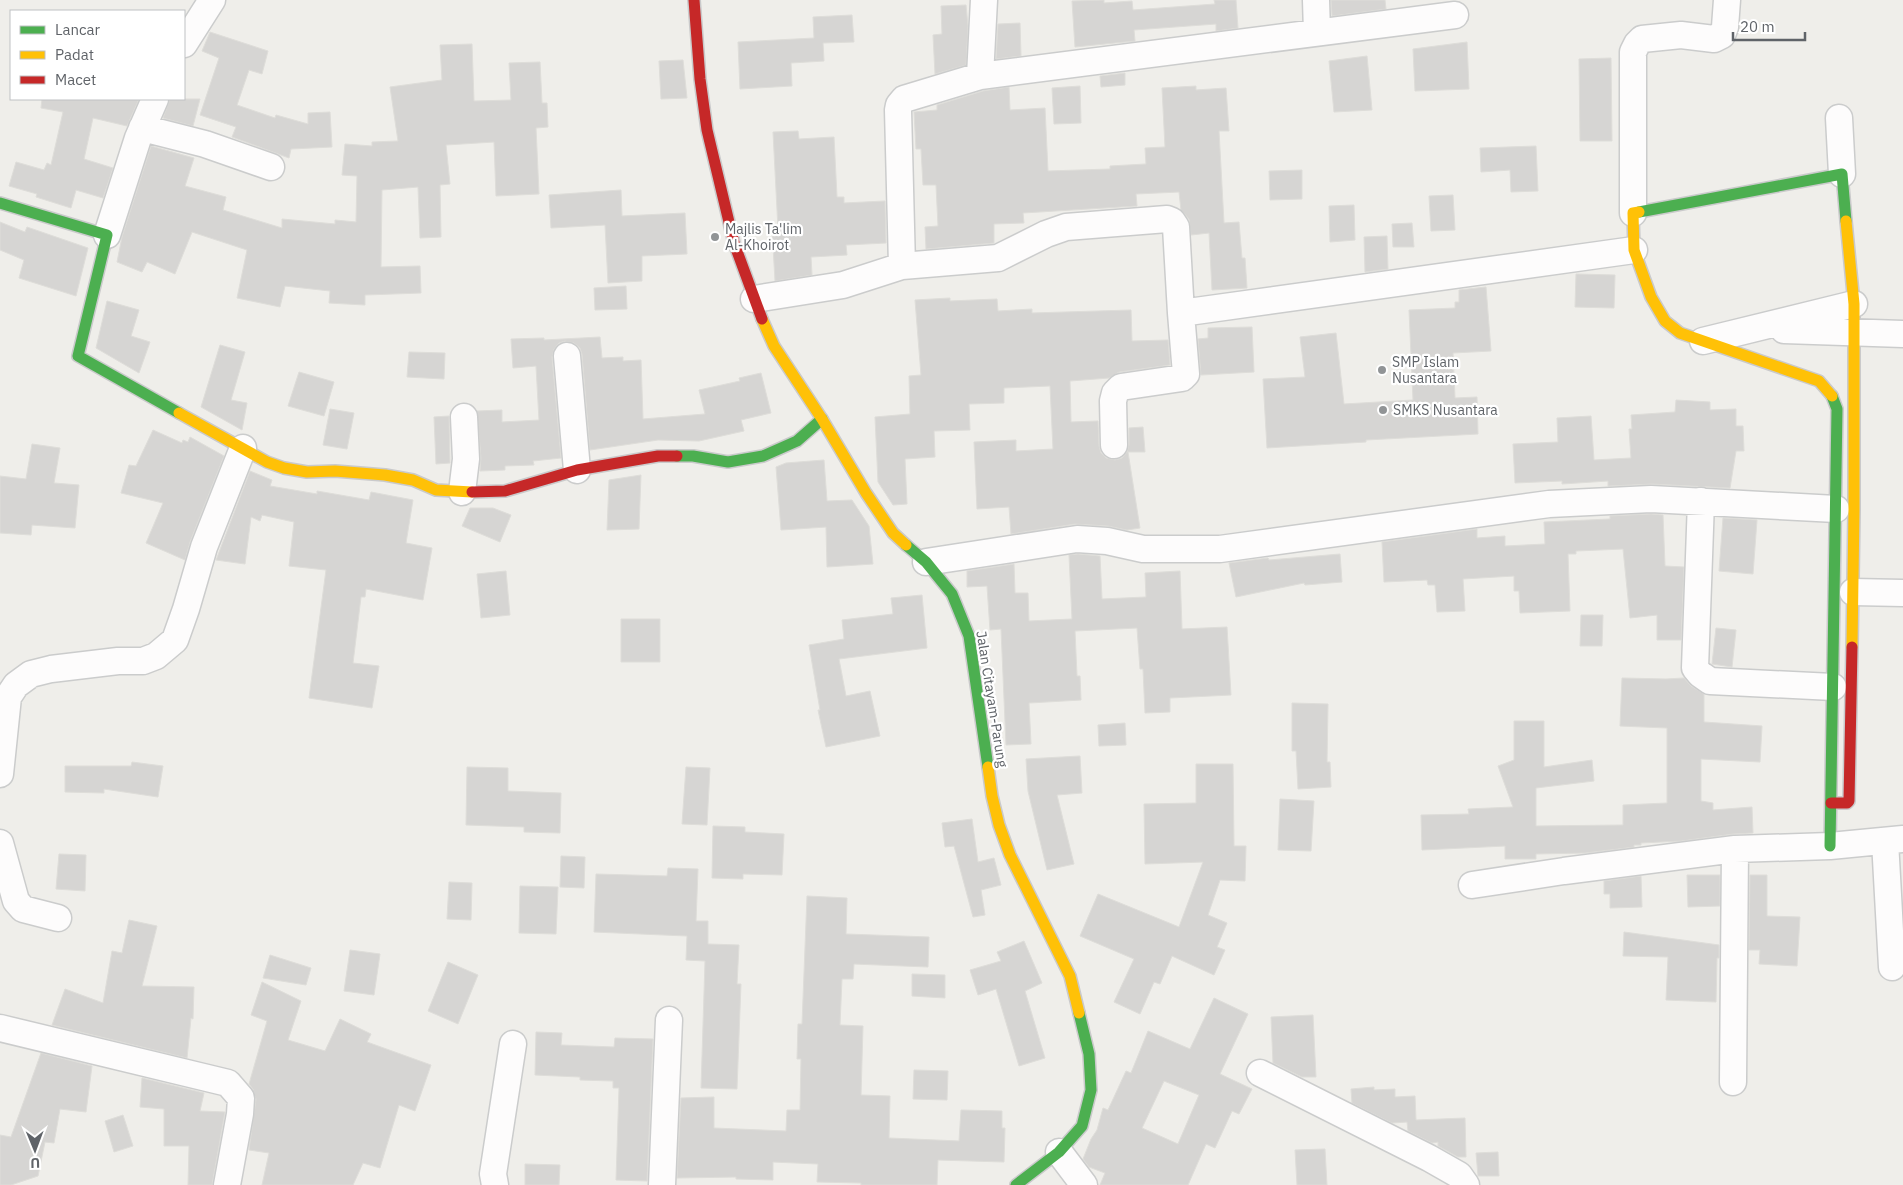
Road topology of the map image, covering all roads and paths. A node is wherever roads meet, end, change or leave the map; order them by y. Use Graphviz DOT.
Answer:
graph roads {
  1 [pos="212,0"];
  2 [pos="694,0"];
  3 [pos="984,0"];
  4 [pos="1316,0"];
  5 [pos="1726,0"];
  6 [pos="1455,16"];
  7 [pos="1317,32"];
  8 [pos="185,42"];
  9 [pos="980,76"];
  10 [pos="155,100"];
  11 [pos="1839,118"];
  12 [pos="142,128"];
  13 [pos="271,167"];
  14 [pos="1842,174"];
  15 [pos="0,203"];
  16 [pos="1633,213"];
  17 [pos="107,235"];
  18 [pos="1634,250"];
  19 [pos="902,266"];
  20 [pos="754,300"];
  21 [pos="1854,304"];
  22 [pos="1181,313"];
  23 [pos="1750,330"];
  24 [pos="1854,332"];
  25 [pos="1903,334"];
  26 [pos="1703,341"];
  27 [pos="567,356"];
  28 [pos="464,417"];
  29 [pos="822,419"];
  30 [pos="1114,445"];
  31 [pos="243,448"];
  32 [pos="577,470"];
  33 [pos="462,492"];
  34 [pos="1701,501"];
  35 [pos="1836,509"];
  36 [pos="926,562"];
  37 [pos="1853,592"];
  38 [pos="1903,593"];
  39 [pos="1833,687"];
  40 [pos="0,774"];
  41 [pos="1831,803"];
  42 [pos="1894,840"];
  43 [pos="0,843"];
  44 [pos="1830,846"];
  45 [pos="1735,849"];
  46 [pos="1472,885"];
  47 [pos="58,918"];
  48 [pos="1892,967"];
  49 [pos="669,1020"];
  50 [pos="0,1028"];
  51 [pos="513,1044"];
  52 [pos="1260,1073"];
  53 [pos="1733,1082"];
  54 [pos="1059,1152"];
  55 [pos="227,1185"];
  56 [pos="496,1185"];
  57 [pos="662,1185"];
  58 [pos="1016,1185"];
  59 [pos="1084,1185"];
  60 [pos="1466,1185"];
  1 -- 8 [label="street"];
  2 -- 20 [label="street, Jalan Citayam-Parung"];
  3 -- 9 [label="street"];
  4 -- 7 [label="street"];
  5 -- 16 [label="street"];
  6 -- 7 [label="street"];
  7 -- 9 [label="street"];
  9 -- 19 [label="street"];
  10 -- 12 [label="street"];
  11 -- 14 [label="street"];
  12 -- 13 [label="street"];
  12 -- 17 [label="street"];
  14 -- 16 [label="street"];
  14 -- 21 [label="street"];
  15 -- 17 [label="street"];
  16 -- 18 [label="street"];
  17 -- 31 [label="street"];
  18 -- 22 [label="street"];
  18 -- 26 [label="street"];
  19 -- 20 [label="street"];
  19 -- 22 [label="street"];
  20 -- 29 [label="street, Jalan Citayam-Parung"];
  21 -- 23 [label="street"];
  21 -- 24 [label="street"];
  22 -- 30 [label="street"];
  23 -- 24 [label="street"];
  23 -- 26 [label="street"];
  24 -- 25 [label="street"];
  24 -- 37 [label="street"];
  26 -- 35 [label="street"];
  27 -- 32 [label="street"];
  28 -- 33 [label="street"];
  29 -- 32 [label="street"];
  29 -- 36 [label="street, Jalan Citayam-Parung"];
  31 -- 33 [label="street"];
  31 -- 40 [label="street"];
  32 -- 33 [label="street"];
  34 -- 35 [label="street"];
  34 -- 36 [label="street"];
  34 -- 39 [label="street"];
  35 -- 39 [label="street"];
  36 -- 54 [label="street, Jalan Citayam-Parung"];
  37 -- 38 [label="street"];
  37 -- 41 [label="street"];
  39 -- 41 [label="street"];
  41 -- 44 [label="street"];
  42 -- 44 [label="street"];
  42 -- 48 [label="street"];
  43 -- 47 [label="street"];
  44 -- 45 [label="street"];
  45 -- 46 [label="street"];
  45 -- 53 [label="street"];
  49 -- 57 [label="street"];
  50 -- 55 [label="street"];
  51 -- 56 [label="street"];
  52 -- 60 [label="street"];
  54 -- 58 [label="street, Jalan Citayam-Parung"];
  54 -- 59 [label="street"];
}
